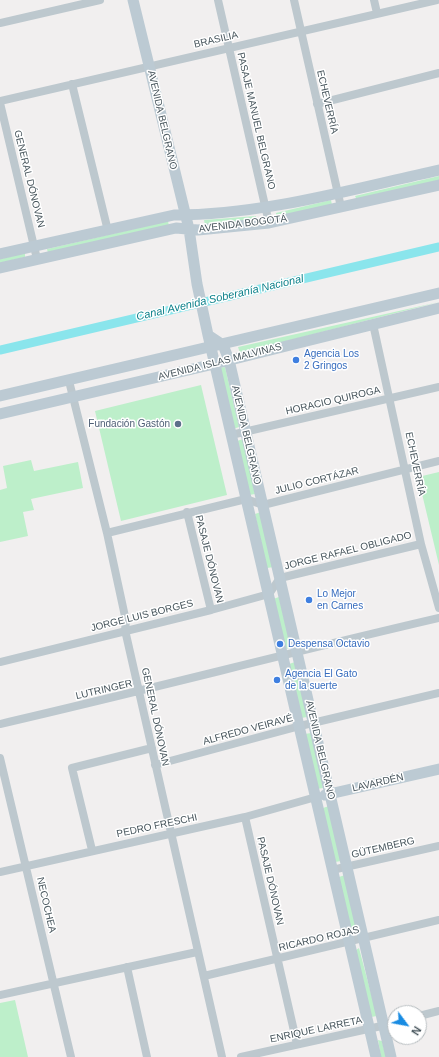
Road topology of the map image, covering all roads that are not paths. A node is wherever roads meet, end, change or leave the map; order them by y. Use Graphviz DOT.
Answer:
graph roads {
  1 [pos="100,0"];
  2 [pos="134,0"];
  3 [pos="218,0"];
  4 [pos="294,0"];
  5 [pos="374,0"];
  6 [pos="437,0"];
  7 [pos="377,13"];
  8 [pos="0,23"];
  9 [pos="301,31"];
  10 [pos="229,47"];
  11 [pos="149,65"];
  12 [pos="439,74"];
  13 [pos="72,84"];
  14 [pos="0,102"];
  15 [pos="317,104"];
  16 [pos="439,170"];
  17 [pos="439,185"];
  18 [pos="338,193"];
  19 [pos="341,207"];
  20 [pos="265,208"];
  21 [pos="185,215"];
  22 [pos="269,223"];
  23 [pos="189,229"];
  24 [pos="108,231"];
  25 [pos="35,246"];
  26 [pos="0,254"];
  27 [pos="37,260"];
  28 [pos="0,268"];
  29 [pos="436,294"];
  30 [pos="439,308"];
  31 [pos="373,324"];
  32 [pos="208,336"];
  33 [pos="223,345"];
  34 [pos="210,348"];
  35 [pos="229,360"];
  36 [pos="214,364"];
  37 [pos="69,381"];
  38 [pos="439,387"];
  39 [pos="0,396"];
  40 [pos="72,397"];
  41 [pos="390,398"];
  42 [pos="0,414"];
  43 [pos="245,432"];
  44 [pos="231,435"];
  45 [pos="439,461"];
  46 [pos="406,469"];
  47 [pos="246,499"];
  48 [pos="263,505"];
  49 [pos="187,512"];
  50 [pos="107,533"];
  51 [pos="421,544"];
  52 [pos="280,578"];
  53 [pos="269,594"];
  54 [pos="439,608"];
  55 [pos="211,610"];
  56 [pos="439,618"];
  57 [pos="125,630"];
  58 [pos="297,651"];
  59 [pos="282,656"];
  60 [pos="0,662"];
  61 [pos="140,692"];
  62 [pos="439,693"];
  63 [pos="314,722"];
  64 [pos="0,724"];
  65 [pos="300,726"];
  66 [pos="152,748"];
  67 [pos="0,758"];
  68 [pos="155,765"];
  69 [pos="439,768"];
  70 [pos="330,794"];
  71 [pos="316,797"];
  72 [pos="245,817"];
  73 [pos="171,834"];
  74 [pos="439,846"];
  75 [pos="92,850"];
  76 [pos="27,866"];
  77 [pos="348,866"];
  78 [pos="332,870"];
  79 [pos="0,872"];
  80 [pos="439,920"];
  81 [pos="364,939"];
  82 [pos="350,942"];
  83 [pos="197,952"];
  84 [pos="278,959"];
  85 [pos="127,967"];
  86 [pos="204,976"];
  87 [pos="54,983"];
  88 [pos="0,995"];
  89 [pos="439,1011"];
  90 [pos="427,1014"];
  91 [pos="387,1025"];
  92 [pos="384,1026"];
  93 [pos="370,1029"];
  94 [pos="297,1044"];
  95 [pos="72,1057"];
  96 [pos="147,1057"];
  97 [pos="222,1057"];
  98 [pos="241,1057"];
  99 [pos="376,1057"];
  100 [pos="391,1057"];
  1 -- 8 [label="street"];
  2 -- 11 [label="main road, AVENIDA BELGRANO"];
  3 -- 10 [label="street, PASAJE MANUEL BELGRANO"];
  4 -- 9 [label="street, ECHEVERRÍA"];
  5 -- 7 [label="street"];
  6 -- 7 [label="street, BRASILIA"];
  7 -- 9 [label="street, BRASILIA"];
  9 -- 10 [label="street, BRASILIA"];
  9 -- 15 [label="street, ECHEVERRÍA"];
  10 -- 11 [label="street, BRASILIA"];
  10 -- 20 [label="street, PASAJE MANUEL BELGRANO"];
  11 -- 13 [label="street, BRASILIA"];
  11 -- 21 [label="main road, AVENIDA BELGRANO"];
  12 -- 15 [label="street"];
  13 -- 14 [label="street, BRASILIA"];
  13 -- 24 [label="street"];
  14 -- 25 [label="street, GENERAL DÓNOVAN"];
  15 -- 18 [label="street, ECHEVERRÍA"];
  16 -- 18 [label="main road, AVENIDA BOGOTÁ"];
  17 -- 19 [label="main road, AVENIDA BOGOTÁ"];
  18 -- 19 [label="street, ECHEVERRÍA"];
  18 -- 20 [label="main road, AVENIDA BOGOTÁ"];
  19 -- 22 [label="main road, AVENIDA BOGOTÁ"];
  20 -- 21 [label="main road, AVENIDA BOGOTÁ"];
  20 -- 22 [label="street, PASAJE MANUEL BELGRANO"];
  21 -- 23 [label="main road, AVENIDA BELGRANO"];
  21 -- 24 [label="main road, AVENIDA BOGOTÁ"];
  22 -- 23 [label="main road, AVENIDA BOGOTÁ"];
  23 -- 27 [label="main road, AVENIDA BOGOTÁ"];
  23 -- 32 [label="main road, AVENIDA BELGRANO"];
  24 -- 25 [label="main road, AVENIDA BOGOTÁ"];
  25 -- 26 [label="main road, AVENIDA BOGOTÁ"];
  25 -- 27 [label="street, GENERAL DÓNOVAN"];
  27 -- 28 [label="main road, AVENIDA BOGOTÁ"];
  29 -- 33 [label="main road, AVENIDA ISLAS MALVINAS"];
  30 -- 31 [label="main road, AVENIDA ISLAS MALVINAS"];
  31 -- 35 [label="main road, AVENIDA ISLAS MALVINAS"];
  31 -- 41 [label="street, ECHEVERRÍA"];
  32 -- 33 [label="main road"];
  32 -- 34 [label="main road, AVENIDA BELGRANO"];
  33 -- 34 [label="main road, AVENIDA ISLAS MALVINAS"];
  33 -- 35 [label="main road, AVENIDA BELGRANO"];
  34 -- 36 [label="main road, AVENIDA BELGRANO"];
  34 -- 37 [label="main road, AVENIDA ISLAS MALVINAS"];
  35 -- 36 [label="main road, AVENIDA ISLAS MALVINAS"];
  35 -- 43 [label="main road, AVENIDA BELGRANO"];
  36 -- 40 [label="main road, AVENIDA ISLAS MALVINAS"];
  36 -- 44 [label="main road, AVENIDA BELGRANO"];
  37 -- 39 [label="main road, AVENIDA ISLAS MALVINAS"];
  37 -- 40 [label="street, GENERAL DÓNOVAN"];
  38 -- 41 [label="street, HORACIO QUIROGA"];
  40 -- 42 [label="main road, AVENIDA ISLAS MALVINAS"];
  40 -- 50 [label="street, GENERAL DÓNOVAN"];
  41 -- 43 [label="street, HORACIO QUIROGA"];
  41 -- 46 [label="street, ECHEVERRÍA"];
  43 -- 44 [label="street, HORACIO QUIROGA"];
  43 -- 48 [label="main road, AVENIDA BELGRANO"];
  44 -- 47 [label="main road, AVENIDA BELGRANO"];
  45 -- 46 [label="street, JULIO CORTÁZAR"];
  46 -- 48 [label="street, JULIO CORTÁZAR"];
  46 -- 51 [label="street, ECHEVERRÍA"];
  47 -- 48 [label="street"];
  47 -- 49 [label="street"];
  47 -- 53 [label="main road, AVENIDA BELGRANO"];
  48 -- 52 [label="main road, AVENIDA BELGRANO"];
  49 -- 50 [label="street"];
  49 -- 55 [label="street, PASAJE DÓNOVAN"];
  50 -- 57 [label="street, GENERAL DÓNOVAN"];
  51 -- 52 [label="street, JORGE RAFAEL OBLIGADO"];
  51 -- 54 [label="street, ECHEVERRÍA"];
  52 -- 53 [label="street"];
  52 -- 58 [label="main road, AVENIDA BELGRANO"];
  53 -- 55 [label="street, JORGE LUIS BORGES"];
  53 -- 59 [label="main road, AVENIDA BELGRANO"];
  55 -- 57 [label="street, JORGE LUIS BORGES"];
  56 -- 58 [label="street"];
  57 -- 60 [label="street, JORGE LUIS BORGES"];
  57 -- 61 [label="street, GENERAL DÓNOVAN"];
  58 -- 59 [label="street"];
  58 -- 63 [label="main road, AVENIDA BELGRANO"];
  59 -- 61 [label="street, LUTRINGER"];
  59 -- 65 [label="main road, AVENIDA BELGRANO"];
  61 -- 64 [label="street, LUTRINGER"];
  61 -- 66 [label="street, GENERAL DÓNOVAN"];
  62 -- 63 [label="street, ALFREDO VEIRAVÉ"];
  63 -- 65 [label="street, ALFREDO VEIRAVÉ"];
  63 -- 70 [label="main road, AVENIDA BELGRANO"];
  65 -- 68 [label="street, ALFREDO VEIRAVÉ"];
  65 -- 71 [label="main road, AVENIDA BELGRANO"];
  66 -- 68 [label="street, GENERAL DÓNOVAN"];
  66 -- 75 [label="street"];
  67 -- 76 [label="street, NECOCHEA"];
  68 -- 73 [label="street, GENERAL DÓNOVAN"];
  69 -- 70 [label="main road, LAVARDÉN"];
  70 -- 71 [label="main road, LAVARDÉN"];
  70 -- 77 [label="main road, AVENIDA BELGRANO"];
  71 -- 72 [label="street, PEDRO FRESCHI"];
  71 -- 78 [label="main road, AVENIDA BELGRANO"];
  72 -- 73 [label="street, PEDRO FRESCHI"];
  72 -- 84 [label="street, PASAJE DÓNOVAN"];
  73 -- 75 [label="street, PEDRO FRESCHI"];
  73 -- 83 [label="street, GENERAL DÓNOVAN"];
  74 -- 77 [label="street, GÜTEMBERG"];
  75 -- 76 [label="street, PEDRO FRESCHI"];
  76 -- 79 [label="street, PEDRO FRESCHI"];
  76 -- 87 [label="street, NECOCHEA"];
  77 -- 78 [label="street, GÜTEMBERG"];
  77 -- 81 [label="main road, AVENIDA BELGRANO"];
  78 -- 82 [label="main road, AVENIDA BELGRANO"];
  80 -- 81 [label="street, RICARDO ROJAS"];
  81 -- 82 [label="street, RICARDO ROJAS"];
  81 -- 92 [label="main road, AVENIDA BELGRANO"];
  82 -- 84 [label="street, RICARDO ROJAS"];
  82 -- 93 [label="main road, AVENIDA BELGRANO"];
  83 -- 85 [label="street"];
  83 -- 86 [label="street, GENERAL DÓNOVAN"];
  84 -- 86 [label="street, RICARDO ROJAS"];
  84 -- 94 [label="street, PASAJE DÓNOVAN"];
  85 -- 87 [label="street"];
  85 -- 96 [label="street"];
  86 -- 97 [label="street, GENERAL DÓNOVAN"];
  87 -- 88 [label="street"];
  87 -- 95 [label="street, NECOCHEA"];
  89 -- 90 [label="street"];
  91 -- 92 [label="street, ENRIQUE LARRETA"];
  92 -- 93 [label="street, ENRIQUE LARRETA"];
  92 -- 100 [label="main road, AVENIDA BELGRANO"];
  93 -- 94 [label="street, ENRIQUE LARRETA"];
  93 -- 99 [label="main road, AVENIDA BELGRANO"];
  94 -- 98 [label="street, ENRIQUE LARRETA"];
}
